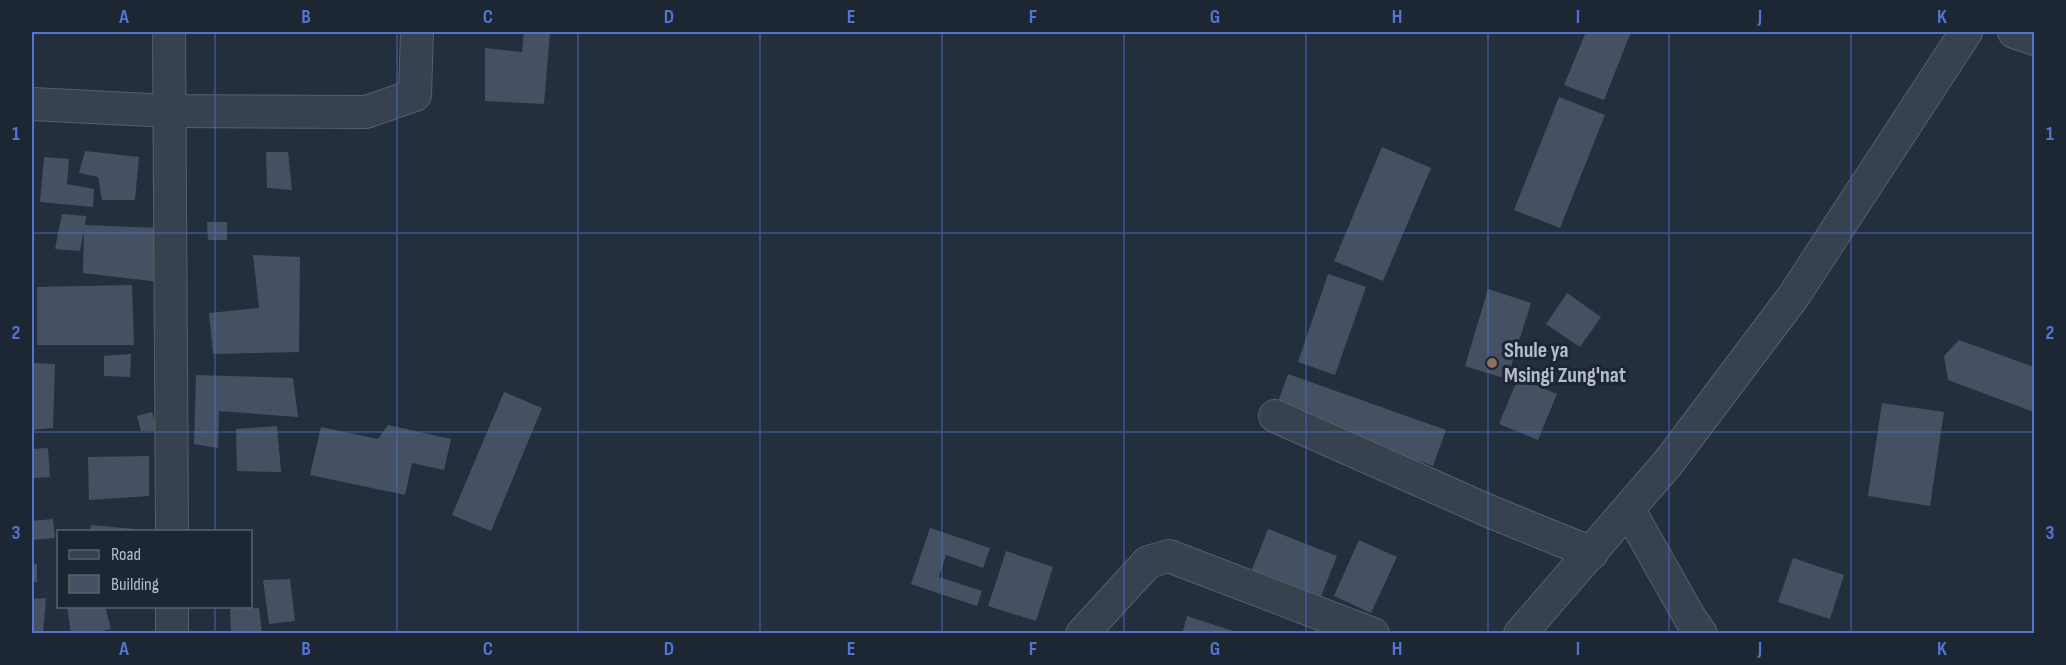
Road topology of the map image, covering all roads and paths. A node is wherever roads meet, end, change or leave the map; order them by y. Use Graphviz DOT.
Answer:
graph roads {
  1 [pos="169,32"];
  2 [pos="417,32"];
  3 [pos="1966,32"];
  4 [pos="2014,32"];
  5 [pos="2034,39"];
  6 [pos="32,104"];
  7 [pos="170,111"];
  8 [pos="1275,416"];
  9 [pos="1629,510"];
  10 [pos="172,530"];
  11 [pos="1592,553"];
  12 [pos="172,608"];
  13 [pos="172,633"];
  14 [pos="1082,633"];
  15 [pos="1373,633"];
  16 [pos="1520,633"];
  17 [pos="1701,633"];
  1 -- 7 [label="street"];
  2 -- 7 [label="street"];
  3 -- 9 [label="street"];
  4 -- 5 [label="street"];
  6 -- 7 [label="street"];
  7 -- 10 [label="street"];
  8 -- 11 [label="street"];
  9 -- 11 [label="street"];
  9 -- 17 [label="street"];
  11 -- 16 [label="street"];
  12 -- 13 [label="street"];
  14 -- 15 [label="street"];
}
